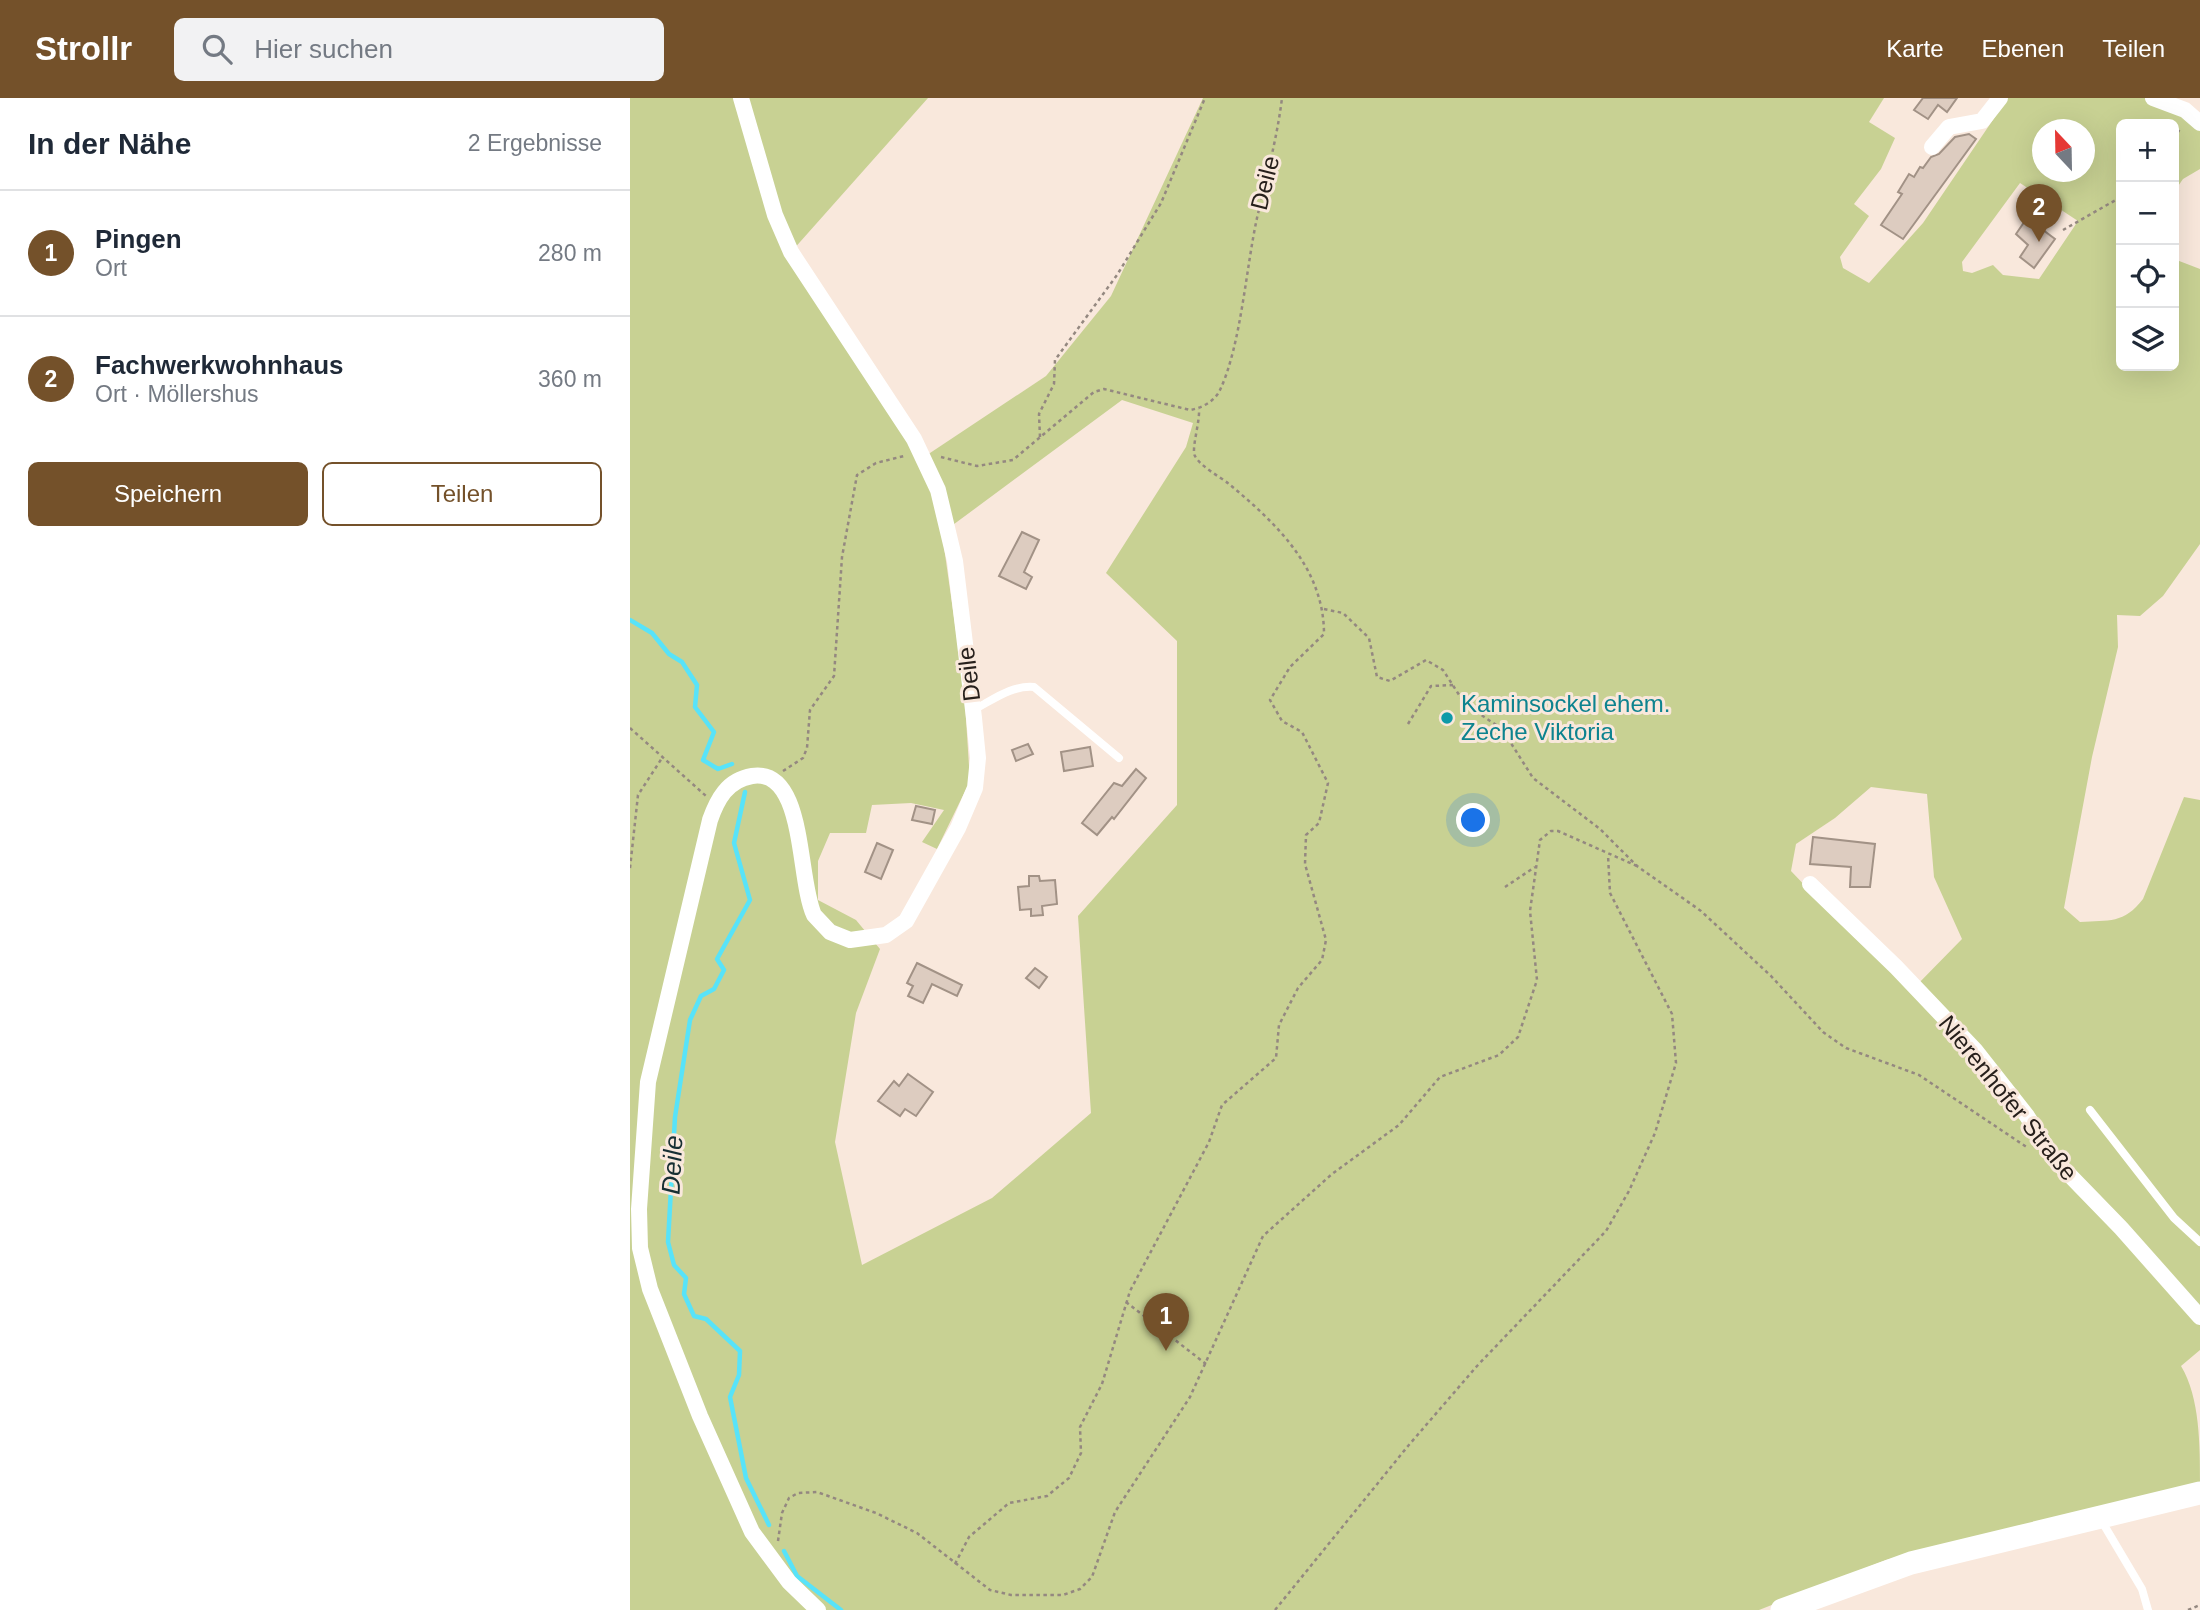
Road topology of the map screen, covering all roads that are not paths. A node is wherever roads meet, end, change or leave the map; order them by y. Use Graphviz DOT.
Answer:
graph roads {
  1 [pos="741,98"];
  2 [pos="2000,98"];
  3 [pos="2153,98"];
  4 [pos="2200,123"];
  5 [pos="1932,147"];
  6 [pos="973,710"];
  7 [pos="1119,758"];
  8 [pos="1810,884"];
  9 [pos="2090,1110"];
  10 [pos="2200,1242"];
  11 [pos="2200,1317"];
  12 [pos="2200,1493"];
  13 [pos="2099,1517"];
  14 [pos="818,1610"];
  15 [pos="1782,1610"];
  16 [pos="2148,1610"];
  1 -- 6 [label="street, Deile"];
  2 -- 5 [label="street"];
  3 -- 4 [label="street"];
  6 -- 7 [label="lane"];
  6 -- 14 [label="street, Deile"];
  8 -- 11 [label="street, Nierenhofer Straße"];
  9 -- 10 [label="lane"];
  12 -- 13 [label="main road"];
  13 -- 15 [label="main road"];
  13 -- 16 [label="lane"];
}
